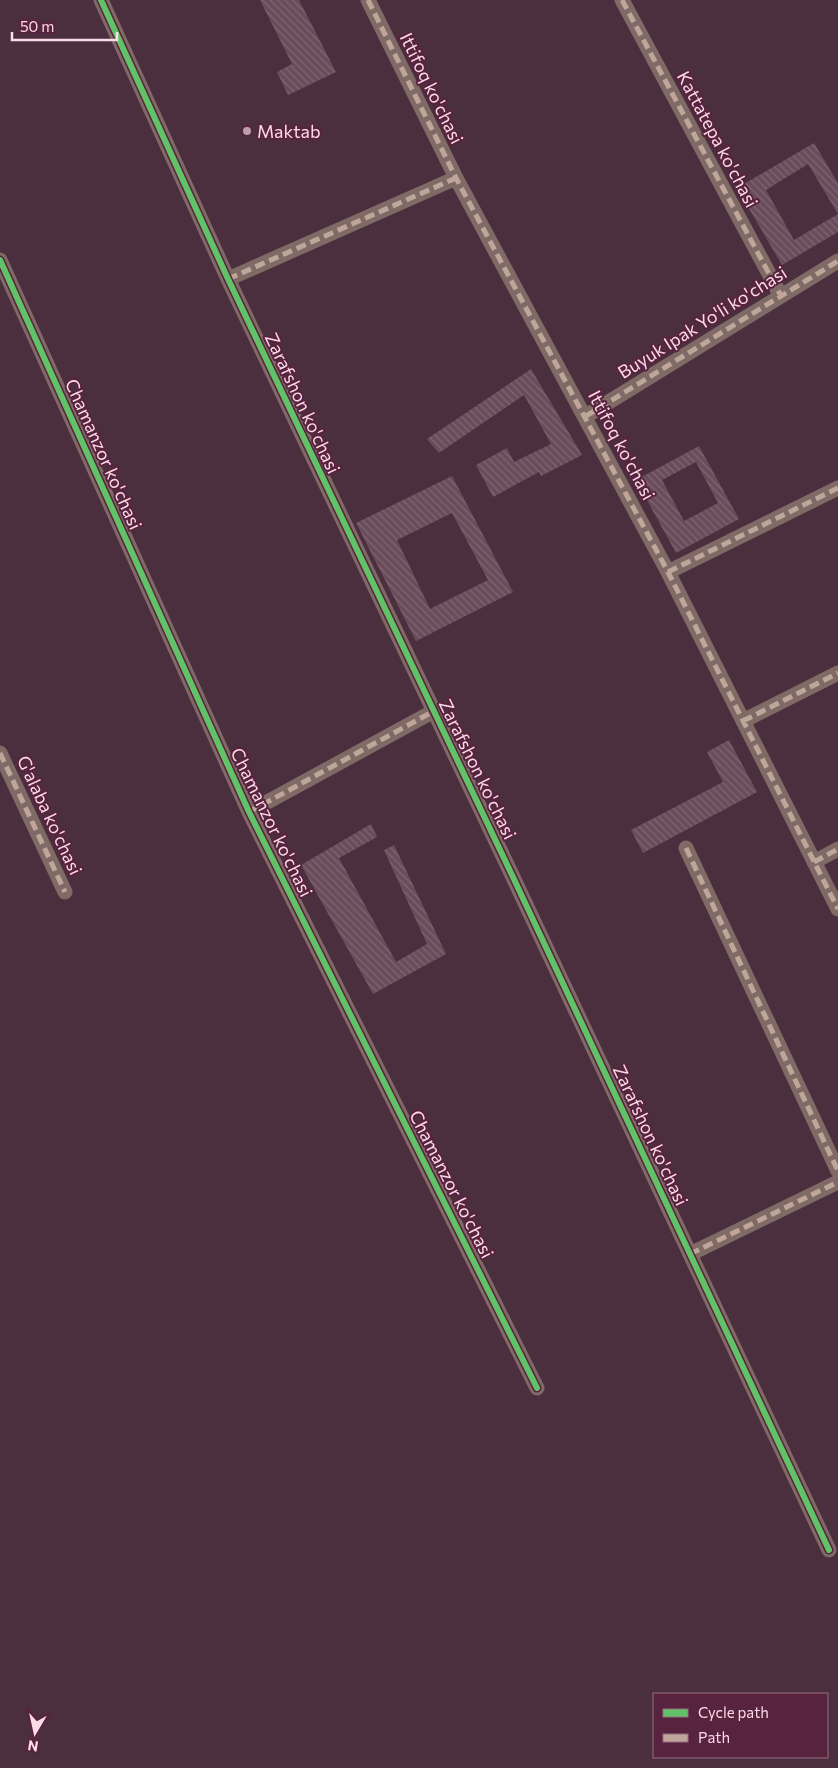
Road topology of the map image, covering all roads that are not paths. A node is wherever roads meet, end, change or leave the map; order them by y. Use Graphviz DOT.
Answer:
graph roads {
  1 [pos="101,0"];
  2 [pos="368,0"];
  3 [pos="622,0"];
  4 [pos="456,178"];
  5 [pos="0,260"];
  6 [pos="838,261"];
  7 [pos="228,280"];
  8 [pos="781,296"];
  9 [pos="586,416"];
  10 [pos="838,488"];
  11 [pos="668,572"];
  12 [pos="838,673"];
  13 [pos="434,711"];
  14 [pos="743,721"];
  15 [pos="0,753"];
  16 [pos="249,812"];
  17 [pos="686,848"];
  18 [pos="838,850"];
  19 [pos="814,862"];
  20 [pos="65,892"];
  21 [pos="838,909"];
  22 [pos="838,1171"];
  23 [pos="838,1182"];
  24 [pos="690,1254"];
  25 [pos="537,1388"];
  26 [pos="828,1550"];
  1 -- 7 [label="street, Zarafshon ko'chasi"];
  2 -- 4 [label="street, Ittifoq ko'chasi"];
  3 -- 8 [label="street, Kattatepa ko'chasi"];
  4 -- 7 [label="street"];
  4 -- 9 [label="street, Ittifoq ko'chasi"];
  5 -- 16 [label="street, Chamanzor ko'chasi"];
  6 -- 8 [label="street, Buyuk Ipak Yo'li ko'chasi"];
  7 -- 13 [label="street, Zarafshon ko'chasi"];
  8 -- 9 [label="street, Buyuk Ipak Yo'li ko'chasi"];
  9 -- 11 [label="street, Ittifoq ko'chasi"];
  10 -- 11 [label="street"];
  11 -- 14 [label="street, Ittifoq ko'chasi"];
  12 -- 14 [label="street"];
  13 -- 16 [label="street"];
  13 -- 24 [label="street, Zarafshon ko'chasi"];
  14 -- 19 [label="street, Ittifoq ko'chasi"];
  15 -- 20 [label="street, G'alaba ko'chasi"];
  16 -- 25 [label="street, Chamanzor ko'chasi"];
  17 -- 22 [label="street"];
  18 -- 19 [label="street"];
  19 -- 21 [label="street, Ittifoq ko'chasi"];
  23 -- 24 [label="street"];
  24 -- 26 [label="street, Zarafshon ko'chasi"];
}
